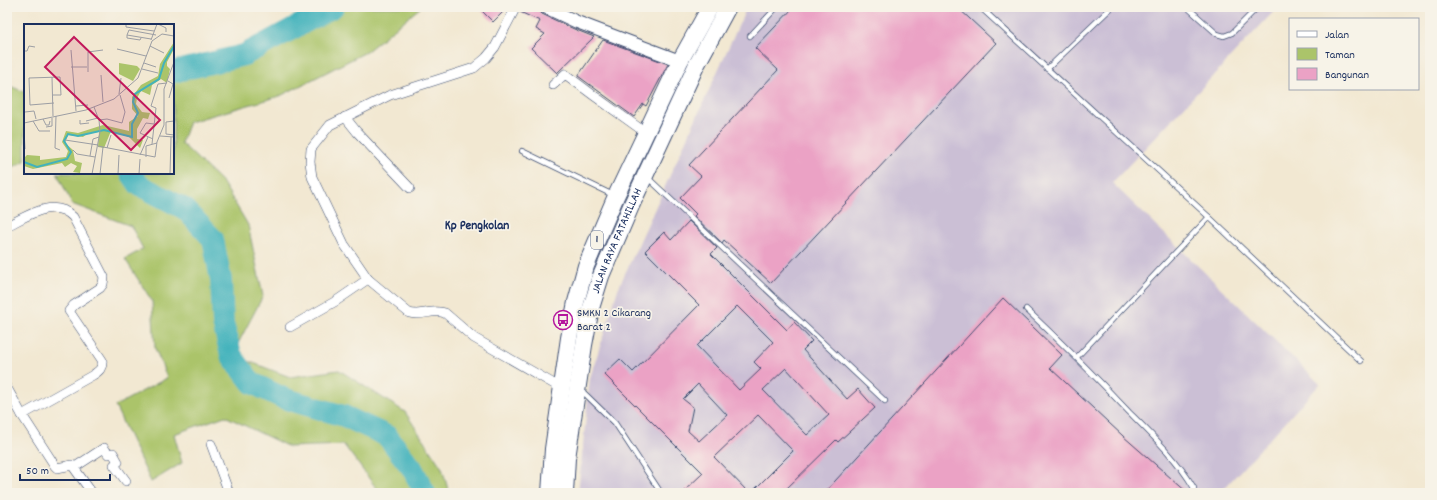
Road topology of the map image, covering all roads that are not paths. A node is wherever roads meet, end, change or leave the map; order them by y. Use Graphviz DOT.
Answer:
graph roads {
  1 [pos="516,7"];
  2 [pos="710,7"];
  3 [pos="728,7"];
  4 [pos="777,7"];
  5 [pos="980,7"];
  6 [pos="993,7"];
  7 [pos="1112,7"];
  8 [pos="1187,7"];
  9 [pos="1258,7"];
  10 [pos="553,9"];
  11 [pos="987,13"];
  12 [pos="750,36"];
  13 [pos="680,61"];
  14 [pos="1047,69"];
  15 [pos="553,85"];
  16 [pos="345,118"];
  17 [pos="646,133"];
  18 [pos="522,152"];
  19 [pos="646,175"];
  20 [pos="410,188"];
  21 [pos="616,196"];
  22 [pos="1209,217"];
  23 [pos="7,226"];
  24 [pos="368,279"];
  25 [pos="1026,309"];
  26 [pos="290,327"];
  27 [pos="1077,357"];
  28 [pos="1361,361"];
  29 [pos="578,387"];
  30 [pos="7,388"];
  31 [pos="561,388"];
  32 [pos="885,401"];
  33 [pos="22,415"];
  34 [pos="211,444"];
  35 [pos="75,467"];
  36 [pos="126,481"];
  37 [pos="92,493"];
  38 [pos="229,493"];
  39 [pos="550,493"];
  40 [pos="565,493"];
  41 [pos="661,493"];
  42 [pos="1192,493"];
  1 -- 16 [label="street"];
  2 -- 13 [label="highway, JALAN RAYA FATAHILLAH / 1"];
  3 -- 19 [label="highway, JALAN RAYA FATAHILLAH / 1"];
  4 -- 12 [label="lane"];
  5 -- 11 [label="lane"];
  6 -- 11 [label="lane"];
  7 -- 14 [label="lane"];
  8 -- 9 [label="lane"];
  10 -- 13 [label="street"];
  11 -- 14 [label="lane"];
  13 -- 17 [label="highway, JALAN RAYA FATAHILLAH / 1"];
  14 -- 22 [label="lane"];
  15 -- 17 [label="street"];
  16 -- 20 [label="street"];
  16 -- 24 [label="street"];
  17 -- 21 [label="highway, JALAN RAYA FATAHILLAH / 1"];
  18 -- 21 [label="lane"];
  19 -- 29 [label="highway, JALAN RAYA FATAHILLAH / 1"];
  19 -- 32 [label="lane"];
  21 -- 31 [label="highway, JALAN RAYA FATAHILLAH / 1"];
  22 -- 27 [label="lane"];
  22 -- 28 [label="lane"];
  23 -- 33 [label="street"];
  24 -- 26 [label="street"];
  24 -- 31 [label="street"];
  25 -- 27 [label="lane"];
  27 -- 42 [label="lane"];
  29 -- 40 [label="highway, JALAN RAYA FATAHILLAH / 1"];
  29 -- 41 [label="lane"];
  30 -- 33 [label="street"];
  31 -- 39 [label="highway, JALAN RAYA FATAHILLAH / 1"];
  33 -- 35 [label="street"];
  34 -- 38 [label="street"];
  35 -- 36 [label="street"];
  35 -- 37 [label="street"];
}
